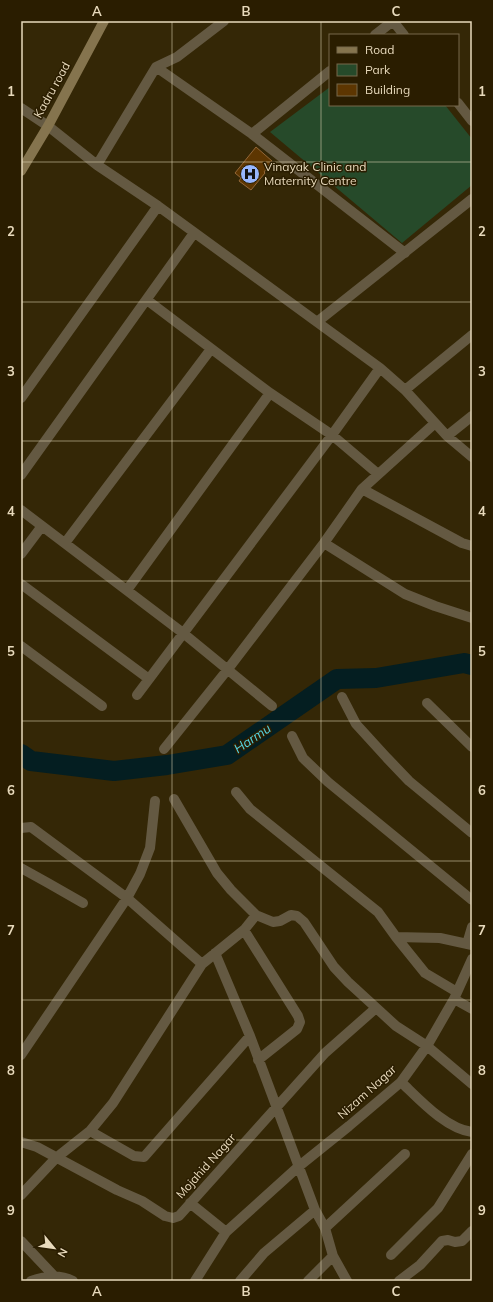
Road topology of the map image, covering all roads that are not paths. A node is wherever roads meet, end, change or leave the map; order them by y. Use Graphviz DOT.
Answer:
graph roads {
  1 [pos="104,21"];
  2 [pos="224,21"];
  3 [pos="393,21"];
  4 [pos="376,34"];
  5 [pos="403,34"];
  6 [pos="156,67"];
  7 [pos="329,72"];
  8 [pos="459,104"];
  9 [pos="21,108"];
  10 [pos="472,121"];
  11 [pos="48,126"];
  12 [pos="252,134"];
  13 [pos="97,165"];
  14 [pos="21,171"];
  15 [pos="472,199"];
  16 [pos="158,206"];
  17 [pos="194,233"];
  18 [pos="405,253"];
  19 [pos="147,300"];
  20 [pos="317,322"];
  21 [pos="472,336"];
  22 [pos="210,349"];
  23 [pos="380,368"];
  24 [pos="405,390"];
  25 [pos="270,393"];
  26 [pos="21,398"];
  27 [pos="472,416"];
  28 [pos="434,424"];
  29 [pos="332,436"];
  30 [pos="447,436"];
  31 [pos="472,457"];
  32 [pos="378,474"];
  33 [pos="21,476"];
  34 [pos="362,489"];
  35 [pos="21,510"];
  36 [pos="42,526"];
  37 [pos="65,543"];
  38 [pos="324,544"];
  39 [pos="472,546"];
  40 [pos="21,554"];
  41 [pos="21,584"];
  42 [pos="127,590"];
  43 [pos="472,618"];
  44 [pos="183,633"];
  45 [pos="21,646"];
  46 [pos="228,669"];
  47 [pos="150,679"];
  48 [pos="137,695"];
  49 [pos="342,697"];
  50 [pos="427,703"];
  51 [pos="102,706"];
  52 [pos="272,706"];
  53 [pos="292,736"];
  54 [pos="472,747"];
  55 [pos="164,749"];
  56 [pos="236,792"];
  57 [pos="174,799"];
  58 [pos="155,801"];
  59 [pos="21,828"];
  60 [pos="472,833"];
  61 [pos="21,868"];
  62 [pos="127,898"];
  63 [pos="472,900"];
  64 [pos="83,903"];
  65 [pos="256,915"];
  66 [pos="472,927"];
  67 [pos="244,930"];
  68 [pos="396,937"];
  69 [pos="469,944"];
  70 [pos="215,953"];
  71 [pos="472,959"];
  72 [pos="202,964"];
  73 [pos="456,995"];
  74 [pos="376,1008"];
  75 [pos="472,1009"];
  76 [pos="250,1036"];
  77 [pos="427,1046"];
  78 [pos="21,1055"];
  79 [pos="258,1060"];
  80 [pos="401,1082"];
  81 [pos="472,1084"];
  82 [pos="276,1106"];
  83 [pos="90,1131"];
  84 [pos="472,1132"];
  85 [pos="21,1142"];
  86 [pos="405,1154"];
  87 [pos="472,1154"];
  88 [pos="56,1158"];
  89 [pos="298,1167"];
  90 [pos="21,1195"];
  91 [pos="190,1203"];
  92 [pos="315,1210"];
  93 [pos="325,1228"];
  94 [pos="472,1231"];
  95 [pos="226,1232"];
  96 [pos="21,1241"];
  97 [pos="391,1255"];
  98 [pos="333,1256"];
  99 [pos="55,1277"];
  100 [pos="31,1281"];
  101 [pos="73,1281"];
  102 [pos="195,1281"];
  103 [pos="240,1281"];
  104 [pos="308,1281"];
  105 [pos="347,1281"];
  106 [pos="399,1281"];
  1 -- 11 [label="main road, Kadru road"];
  2 -- 6 [label="street"];
  3 -- 4 [label="street"];
  3 -- 5 [label="street"];
  6 -- 12 [label="street"];
  6 -- 13 [label="street"];
  7 -- 12 [label="street"];
  8 -- 10 [label="street"];
  9 -- 11 [label="street"];
  11 -- 13 [label="street"];
  11 -- 14 [label="main road, Kadru road"];
  12 -- 18 [label="street"];
  13 -- 16 [label="street"];
  15 -- 18 [label="street"];
  16 -- 17 [label="street"];
  16 -- 26 [label="street"];
  17 -- 19 [label="street"];
  17 -- 20 [label="street"];
  18 -- 20 [label="street"];
  19 -- 22 [label="street"];
  19 -- 33 [label="street"];
  20 -- 23 [label="street"];
  21 -- 24 [label="street"];
  22 -- 25 [label="street"];
  22 -- 37 [label="street"];
  23 -- 24 [label="street"];
  23 -- 29 [label="street"];
  24 -- 28 [label="street"];
  25 -- 29 [label="street"];
  25 -- 42 [label="street"];
  27 -- 30 [label="street"];
  28 -- 30 [label="street"];
  28 -- 32 [label="street"];
  29 -- 32 [label="street"];
  29 -- 44 [label="street"];
  30 -- 31 [label="street"];
  32 -- 34 [label="street"];
  34 -- 38 [label="street"];
  34 -- 39 [label="street"];
  35 -- 36 [label="street"];
  36 -- 37 [label="street"];
  36 -- 40 [label="street"];
  37 -- 42 [label="street"];
  38 -- 43 [label="street"];
  38 -- 46 [label="street"];
  41 -- 47 [label="street"];
  42 -- 44 [label="street"];
  44 -- 46 [label="street"];
  44 -- 47 [label="street"];
  45 -- 51 [label="street"];
  46 -- 52 [label="street"];
  46 -- 55 [label="street"];
  47 -- 48 [label="street"];
  49 -- 60 [label="street"];
  50 -- 54 [label="street"];
  53 -- 63 [label="street"];
  56 -- 68 [label="street"];
  57 -- 65 [label="street"];
  58 -- 62 [label="street"];
  59 -- 62 [label="street"];
  61 -- 64 [label="street"];
  62 -- 72 [label="street"];
  62 -- 78 [label="street"];
  65 -- 67 [label="street"];
  65 -- 74 [label="street"];
  66 -- 69 [label="street"];
  67 -- 70 [label="street"];
  67 -- 79 [label="street"];
  68 -- 69 [label="street"];
  68 -- 73 [label="street"];
  70 -- 72 [label="street"];
  70 -- 76 [label="street"];
  71 -- 73 [label="street, Nizam Nagar"];
  72 -- 83 [label="street"];
  73 -- 75 [label="street"];
  73 -- 77 [label="street, Nizam Nagar"];
  74 -- 77 [label="street"];
  74 -- 82 [label="street, Mojahid Nagar"];
  76 -- 79 [label="street"];
  76 -- 83 [label="street"];
  77 -- 80 [label="street, Nizam Nagar"];
  77 -- 81 [label="street"];
  79 -- 82 [label="street"];
  80 -- 84 [label="street"];
  80 -- 89 [label="street, Nizam Nagar"];
  82 -- 89 [label="street"];
  82 -- 91 [label="street, Mojahid Nagar"];
  83 -- 88 [label="street"];
  85 -- 88 [label="street, Mojahid Nagar"];
  86 -- 93 [label="street"];
  87 -- 97 [label="street"];
  88 -- 90 [label="street"];
  88 -- 91 [label="street, Mojahid Nagar"];
  89 -- 92 [label="street"];
  89 -- 95 [label="street, Nizam Nagar"];
  91 -- 95 [label="street"];
  92 -- 93 [label="street"];
  92 -- 103 [label="street"];
  93 -- 98 [label="street"];
  94 -- 106 [label="street"];
  95 -- 102 [label="street, Nizam Nagar"];
  96 -- 99 [label="street"];
  98 -- 104 [label="street"];
  98 -- 105 [label="street"];
  99 -- 100 [label="street"];
  99 -- 101 [label="street"];
}
